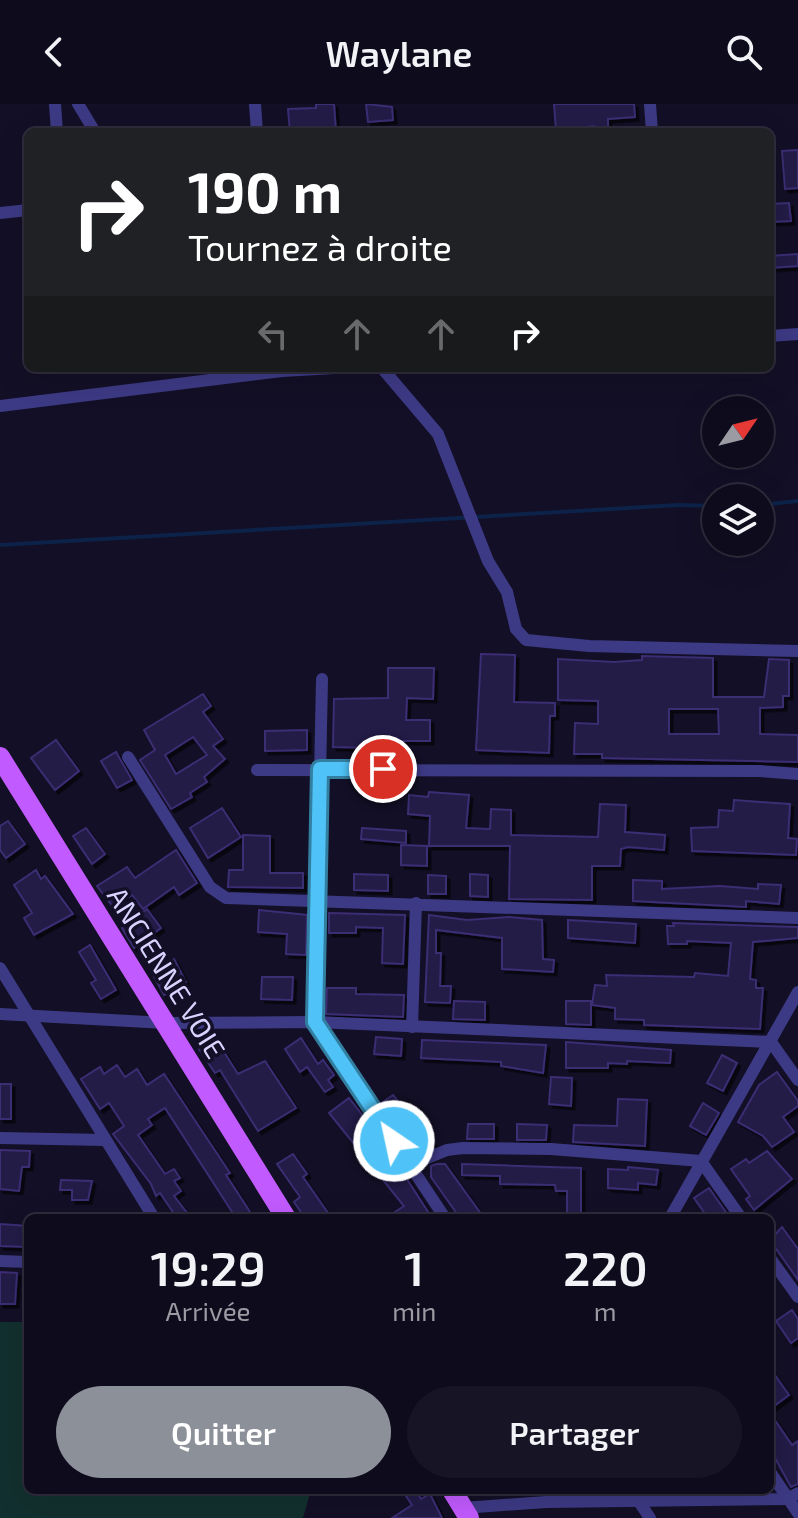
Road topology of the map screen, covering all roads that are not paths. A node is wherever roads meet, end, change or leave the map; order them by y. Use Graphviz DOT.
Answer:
graph roads {
  1 [pos="55,104"];
  2 [pos="78,104"];
  3 [pos="255,104"];
  4 [pos="650,104"];
  5 [pos="57,128"];
  6 [pos="93,128"];
  7 [pos="257,128"];
  8 [pos="652,128"];
  9 [pos="24,210"];
  10 [pos="0,213"];
  11 [pos="798,334"];
  12 [pos="774,336"];
  13 [pos="259,372"];
  14 [pos="385,372"];
  15 [pos="0,406"];
  16 [pos="798,651"];
  17 [pos="322,679"];
  18 [pos="0,757"];
  19 [pos="128,757"];
  20 [pos="320,769"];
  21 [pos="257,770"];
  22 [pos="798,774"];
  23 [pos="315,899"];
  24 [pos="416,903"];
  25 [pos="798,918"];
  26 [pos="0,968"];
  27 [pos="798,992"];
  28 [pos="0,1014"];
  29 [pos="32,1015"];
  30 [pos="315,1022"];
  31 [pos="166,1023"];
  32 [pos="412,1027"];
  33 [pos="771,1042"];
  34 [pos="798,1080"];
  35 [pos="0,1138"];
  36 [pos="105,1140"];
  37 [pos="701,1161"];
  38 [pos="410,1165"];
  39 [pos="151,1214"];
  40 [pos="284,1214"];
  41 [pos="442,1214"];
  42 [pos="672,1214"];
  43 [pos="738,1214"];
  44 [pos="0,1261"];
  45 [pos="24,1262"];
  46 [pos="774,1264"];
  47 [pos="798,1297"];
  48 [pos="774,1476"];
  49 [pos="454,1494"];
  50 [pos="634,1494"];
  51 [pos="793,1496"];
  52 [pos="639,1502"];
  53 [pos="466,1513"];
  54 [pos="798,1513"];
  55 [pos="650,1518"];
  1 -- 5 [label="street"];
  2 -- 6 [label="street"];
  3 -- 7 [label="street"];
  4 -- 8 [label="street"];
  9 -- 10 [label="street"];
  11 -- 12 [label="street"];
  13 -- 15 [label="street"];
  14 -- 16 [label="street"];
  17 -- 20 [label="street"];
  18 -- 31 [label="main road, ANCIENNE VOIE"];
  19 -- 23 [label="street"];
  20 -- 21 [label="street"];
  20 -- 22 [label="street"];
  20 -- 23 [label="street"];
  23 -- 24 [label="street"];
  23 -- 30 [label="street"];
  24 -- 25 [label="street"];
  24 -- 32 [label="street"];
  26 -- 29 [label="street"];
  27 -- 33 [label="street"];
  28 -- 29 [label="street"];
  29 -- 31 [label="street"];
  29 -- 36 [label="street"];
  30 -- 31 [label="street"];
  30 -- 32 [label="street"];
  30 -- 38 [label="street"];
  31 -- 40 [label="main road, ANCIENNE VOIE"];
  32 -- 33 [label="street"];
  33 -- 34 [label="street"];
  33 -- 37 [label="street"];
  35 -- 36 [label="street"];
  36 -- 39 [label="street"];
  37 -- 38 [label="street"];
  37 -- 42 [label="street"];
  37 -- 43 [label="street"];
  38 -- 41 [label="street"];
  44 -- 45 [label="street"];
  46 -- 47 [label="street"];
  48 -- 51 [label="street"];
  49 -- 53 [label="main road"];
  50 -- 52 [label="street"];
  51 -- 52 [label="street"];
  51 -- 54 [label="street"];
  52 -- 53 [label="street"];
  52 -- 55 [label="street"];
}
